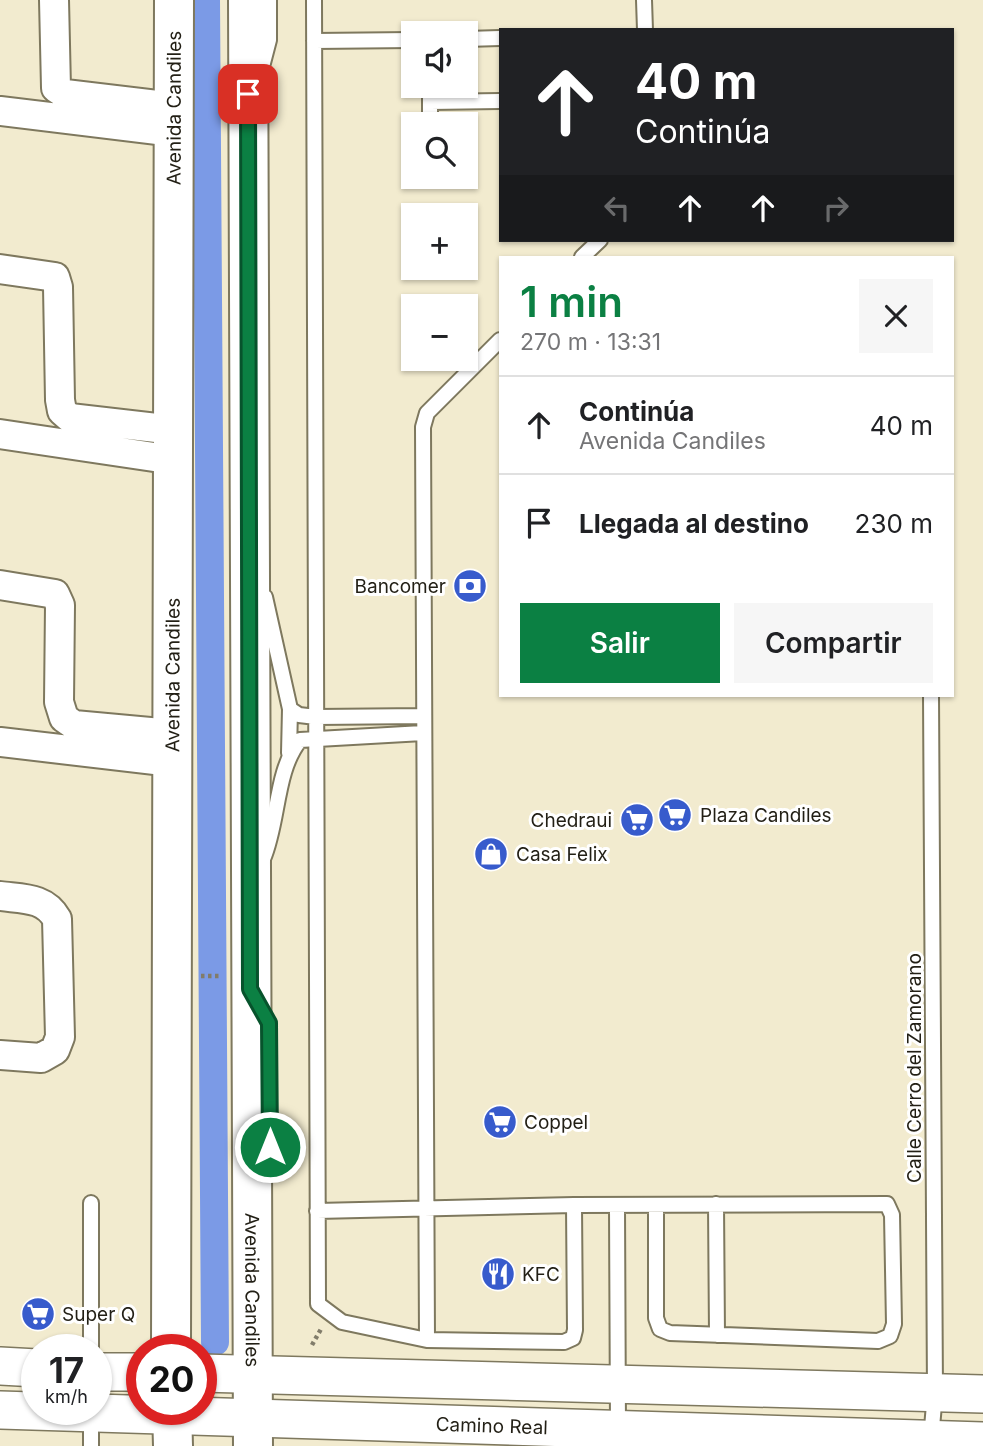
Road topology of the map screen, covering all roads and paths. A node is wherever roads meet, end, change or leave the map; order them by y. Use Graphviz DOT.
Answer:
graph roads {
  1 [pos="54,0"];
  2 [pos="174,0"];
  3 [pos="248,0"];
  4 [pos="269,0"];
  5 [pos="314,0"];
  6 [pos="644,0"];
  7 [pos="645,28"];
  8 [pos="499,38"];
  9 [pos="478,39"];
  10 [pos="401,40"];
  11 [pos="314,41"];
  12 [pos="430,98"];
  13 [pos="499,102"];
  14 [pos="430,103"];
  15 [pos="0,111"];
  16 [pos="430,112"];
  17 [pos="248,118"];
  18 [pos="174,120"];
  19 [pos="598,242"];
  20 [pos="583,256"];
  21 [pos="0,269"];
  22 [pos="499,341"];
  23 [pos="0,434"];
  24 [pos="174,445"];
  25 [pos="249,538"];
  26 [pos="0,584"];
  27 [pos="931,697"];
  28 [pos="290,709"];
  29 [pos="424,716"];
  30 [pos="316,717"];
  31 [pos="424,733"];
  32 [pos="316,737"];
  33 [pos="0,742"];
  34 [pos="172,748"];
  35 [pos="289,753"];
  36 [pos="250,889"];
  37 [pos="0,897"];
  38 [pos="190,976"];
  39 [pos="240,983"];
  40 [pos="269,1023"];
  41 [pos="0,1055"];
  42 [pos="270,1168"];
  43 [pos="91,1203"];
  44 [pos="716,1204"];
  45 [pos="574,1205"];
  46 [pos="656,1205"];
  47 [pos="250,1206"];
  48 [pos="617,1207"];
  49 [pos="426,1209"];
  50 [pos="317,1211"];
  51 [pos="91,1334"];
  52 [pos="171,1334"];
  53 [pos="717,1335"];
  54 [pos="427,1340"];
  55 [pos="0,1366"];
  56 [pos="21,1367"];
  57 [pos="217,1373"];
  58 [pos="253,1374"];
  59 [pos="618,1383"];
  60 [pos="935,1393"];
  61 [pos="983,1394"];
  62 [pos="0,1410"];
  63 [pos="21,1413"];
  64 [pos="182,1425"];
  65 [pos="618,1430"];
  66 [pos="253,1432"];
  67 [pos="931,1440"];
  68 [pos="983,1441"];
  1 -- 18 [label="street"];
  2 -- 18 [label="main road, Avenida Candiles"];
  3 -- 17 [label="main road, Avenida Candiles"];
  4 -- 17 [label="lane"];
  5 -- 11 [label="lane"];
  6 -- 7 [label="lane"];
  8 -- 9 [label="lane"];
  10 -- 11 [label="lane"];
  11 -- 30 [label="lane"];
  12 -- 14 [label="lane"];
  13 -- 14 [label="lane"];
  14 -- 16 [label="lane"];
  15 -- 18 [label="street"];
  17 -- 25 [label="main road, Avenida Candiles"];
  18 -- 24 [label="main road, Avenida Candiles"];
  19 -- 20 [label="lane"];
  21 -- 24 [label="street"];
  22 -- 29 [label="lane"];
  23 -- 24 [label="street"];
  24 -- 34 [label="main road, Avenida Candiles"];
  25 -- 28 [label="lane"];
  25 -- 36 [label="main road, Avenida Candiles"];
  26 -- 34 [label="street"];
  27 -- 60 [label="lane, Calle Cerro del Zamorano"];
  28 -- 30 [label="lane"];
  28 -- 35 [label="lane"];
  29 -- 30 [label="lane"];
  29 -- 31 [label="lane"];
  30 -- 32 [label="lane"];
  31 -- 32 [label="lane"];
  31 -- 49 [label="lane"];
  32 -- 35 [label="lane"];
  32 -- 50 [label="lane"];
  33 -- 34 [label="street"];
  34 -- 52 [label="main road, Avenida Candiles"];
  35 -- 36 [label="lane"];
  36 -- 39 [label="main road, Avenida Candiles"];
  37 -- 41 [label="street"];
  38 -- 39 [label="path"];
  39 -- 40 [label="lane"];
  39 -- 47 [label="main road, Avenida Candiles"];
  42 -- 47 [label="lane"];
  43 -- 51 [label="lane"];
  44 -- 46 [label="lane"];
  44 -- 53 [label="lane"];
  44 -- 53 [label="lane"];
  45 -- 48 [label="lane"];
  45 -- 49 [label="lane"];
  45 -- 54 [label="lane"];
  46 -- 48 [label="lane"];
  46 -- 53 [label="lane"];
  47 -- 58 [label="main road, Avenida Candiles"];
  48 -- 59 [label="lane"];
  49 -- 50 [label="lane"];
  49 -- 54 [label="lane"];
  50 -- 54 [label="lane"];
  55 -- 56 [label="street"];
  57 -- 58 [label="street"];
  58 -- 59 [label="street"];
  58 -- 66 [label="main road, Avenida Candiles"];
  59 -- 60 [label="street"];
  59 -- 65 [label="lane"];
  60 -- 61 [label="street"];
  60 -- 67 [label="lane, Calle Cerro del Zamorano"];
  62 -- 63 [label="street, Camino Real"];
  64 -- 66 [label="street, Camino Real"];
  65 -- 66 [label="street, Camino Real"];
  65 -- 67 [label="street, Camino Real"];
  67 -- 68 [label="street, Camino Real"];
}
